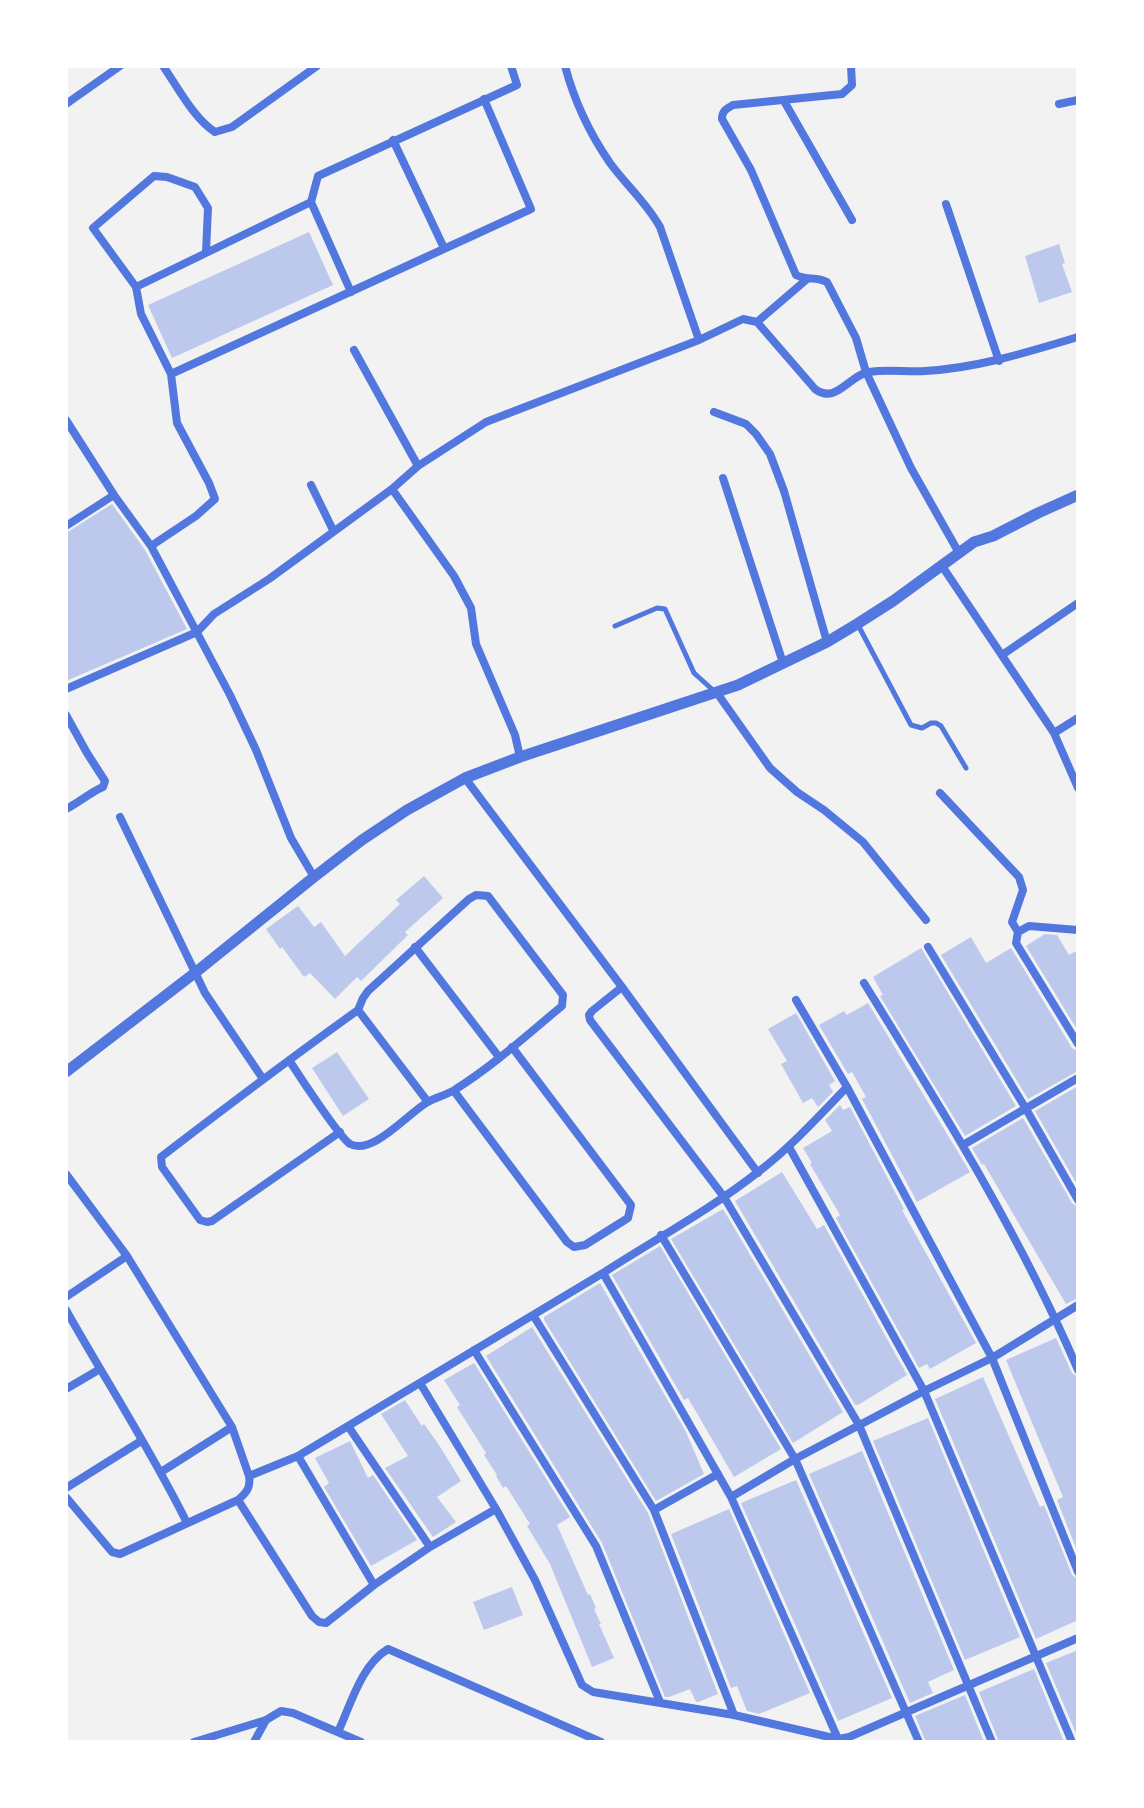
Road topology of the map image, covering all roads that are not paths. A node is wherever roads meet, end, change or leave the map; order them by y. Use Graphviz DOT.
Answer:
graph roads {
  1 [pos="120,66"];
  2 [pos="163,66"];
  3 [pos="317,66"];
  4 [pos="511,66"];
  5 [pos="565,66"];
  6 [pos="851,66"];
  7 [pos="484,99"];
  8 [pos="1078,100"];
  9 [pos="784,101"];
  10 [pos="66,104"];
  11 [pos="1059,104"];
  12 [pos="393,140"];
  13 [pos="311,202"];
  14 [pos="946,204"];
  15 [pos="852,220"];
  16 [pos="444,248"];
  17 [pos="206,252"];
  18 [pos="806,280"];
  19 [pos="136,287"];
  20 [pos="351,292"];
  21 [pos="757,322"];
  22 [pos="1078,337"];
  23 [pos="699,340"];
  24 [pos="354,350"];
  25 [pos="999,361"];
  26 [pos="866,372"];
  27 [pos="171,374"];
  28 [pos="714,412"];
  29 [pos="66,420"];
  30 [pos="418,466"];
  31 [pos="723,478"];
  32 [pos="311,485"];
  33 [pos="392,489"];
  34 [pos="114,495"];
  35 [pos="1078,495"];
  36 [pos="66,526"];
  37 [pos="333,530"];
  38 [pos="151,546"];
  39 [pos="959,553"];
  40 [pos="942,566"];
  41 [pos="1078,603"];
  42 [pos="857,624"];
  43 [pos="615,626"];
  44 [pos="197,632"];
  45 [pos="827,642"];
  46 [pos="1002,655"];
  47 [pos="783,663"];
  48 [pos="66,689"];
  49 [pos="717,693"];
  50 [pos="66,715"];
  51 [pos="1078,718"];
  52 [pos="1054,733"];
  53 [pos="520,757"];
  54 [pos="966,768"];
  55 [pos="465,778"];
  56 [pos="1078,788"];
  57 [pos="940,793"];
  58 [pos="66,809"];
  59 [pos="120,817"];
  60 [pos="314,877"];
  61 [pos="926,920"];
  62 [pos="1078,930"];
  63 [pos="1018,932"];
  64 [pos="415,947"];
  65 [pos="928,947"];
  66 [pos="196,972"];
  67 [pos="864,983"];
  68 [pos="622,987"];
  69 [pos="796,1000"];
  70 [pos="358,1010"];
  71 [pos="1078,1044"];
  72 [pos="512,1047"];
  73 [pos="499,1057"];
  74 [pos="289,1060"];
  75 [pos="66,1072"];
  76 [pos="1078,1078"];
  77 [pos="263,1079"];
  78 [pos="847,1087"];
  79 [pos="454,1091"];
  80 [pos="428,1102"];
  81 [pos="1026,1109"];
  82 [pos="340,1132"];
  83 [pos="963,1145"];
  84 [pos="789,1147"];
  85 [pos="758,1173"];
  86 [pos="66,1174"];
  87 [pos="724,1197"];
  88 [pos="1078,1200"];
  89 [pos="661,1235"];
  90 [pos="127,1256"];
  91 [pos="603,1273"];
  92 [pos="66,1297"];
  93 [pos="1078,1305"];
  94 [pos="66,1310"];
  95 [pos="533,1315"];
  96 [pos="1056,1318"];
  97 [pos="474,1350"];
  98 [pos="992,1358"];
  99 [pos="100,1369"];
  100 [pos="1078,1370"];
  101 [pos="420,1383"];
  102 [pos="66,1389"];
  103 [pos="924,1391"];
  104 [pos="859,1425"];
  105 [pos="348,1426"];
  106 [pos="232,1427"];
  107 [pos="141,1441"];
  108 [pos="298,1456"];
  109 [pos="795,1459"];
  110 [pos="161,1472"];
  111 [pos="718,1474"];
  112 [pos="249,1476"];
  113 [pos="66,1488"];
  114 [pos="66,1497"];
  115 [pos="731,1497"];
  116 [pos="238,1500"];
  117 [pos="496,1509"];
  118 [pos="654,1510"];
  119 [pos="187,1523"];
  120 [pos="430,1547"];
  121 [pos="1078,1572"];
  122 [pos="374,1585"];
  123 [pos="1078,1638"];
  124 [pos="1036,1655"];
  125 [pos="967,1685"];
  126 [pos="660,1702"];
  127 [pos="907,1712"];
  128 [pos="734,1715"];
  129 [pos="266,1720"];
  130 [pos="338,1732"];
  131 [pos="839,1740"];
  132 [pos="194,1742"];
  133 [pos="254,1742"];
  134 [pos="361,1742"];
  135 [pos="601,1742"];
  136 [pos="919,1742"];
  137 [pos="992,1742"];
  138 [pos="1072,1742"];
  1 -- 10 [label="street"];
  2 -- 3 [label="street"];
  4 -- 7 [label="street"];
  5 -- 23 [label="street"];
  6 -- 9 [label="street"];
  7 -- 12 [label="street"];
  7 -- 16 [label="street"];
  8 -- 11 [label="street"];
  9 -- 15 [label="street"];
  9 -- 18 [label="street"];
  12 -- 13 [label="street"];
  12 -- 16 [label="street"];
  13 -- 17 [label="street"];
  13 -- 20 [label="street"];
  14 -- 25 [label="street"];
  16 -- 20 [label="street"];
  17 -- 19 [label="street"];
  17 -- 19 [label="street"];
  18 -- 21 [label="street"];
  18 -- 26 [label="street"];
  19 -- 27 [label="street"];
  20 -- 27 [label="street"];
  21 -- 23 [label="street"];
  21 -- 26 [label="street"];
  22 -- 25 [label="street"];
  23 -- 30 [label="street"];
  24 -- 30 [label="street"];
  25 -- 26 [label="street"];
  26 -- 39 [label="street"];
  27 -- 38 [label="street"];
  28 -- 45 [label="street"];
  29 -- 34 [label="street"];
  30 -- 33 [label="street"];
  31 -- 47 [label="street"];
  32 -- 37 [label="street"];
  33 -- 37 [label="street"];
  33 -- 53 [label="street"];
  34 -- 36 [label="street"];
  34 -- 38 [label="street"];
  35 -- 39 [label="street"];
  37 -- 44 [label="street"];
  38 -- 44 [label="street"];
  39 -- 40 [label="street"];
  40 -- 42 [label="street"];
  40 -- 46 [label="street"];
  41 -- 46 [label="street"];
  42 -- 45 [label="street"];
  42 -- 54 [label="lane"];
  43 -- 49 [label="lane"];
  44 -- 48 [label="street"];
  44 -- 60 [label="street"];
  45 -- 47 [label="street"];
  46 -- 52 [label="street"];
  47 -- 49 [label="street"];
  49 -- 53 [label="street"];
  49 -- 61 [label="street"];
  50 -- 58 [label="street"];
  51 -- 52 [label="street"];
  52 -- 56 [label="street"];
  53 -- 55 [label="street"];
  55 -- 60 [label="street"];
  55 -- 68 [label="street"];
  57 -- 63 [label="street"];
  59 -- 66 [label="street"];
  60 -- 66 [label="street"];
  62 -- 63 [label="street"];
  63 -- 71 [label="street"];
  64 -- 70 [label="street"];
  64 -- 72 [label="street"];
  64 -- 73 [label="street"];
  65 -- 81 [label="street"];
  66 -- 75 [label="street"];
  66 -- 77 [label="street"];
  67 -- 83 [label="street"];
  68 -- 85 [label="street"];
  68 -- 87 [label="street"];
  69 -- 78 [label="street"];
  70 -- 74 [label="street"];
  70 -- 80 [label="street"];
  72 -- 73 [label="street"];
  72 -- 79 [label="street"];
  73 -- 79 [label="street"];
  74 -- 77 [label="street"];
  74 -- 82 [label="street"];
  76 -- 81 [label="street"];
  77 -- 82 [label="street"];
  78 -- 84 [label="street"];
  78 -- 98 [label="street"];
  79 -- 80 [label="street"];
  80 -- 82 [label="street"];
  81 -- 83 [label="street"];
  81 -- 88 [label="street"];
  83 -- 96 [label="street"];
  84 -- 85 [label="street"];
  84 -- 103 [label="street"];
  85 -- 87 [label="street"];
  86 -- 90 [label="street"];
  87 -- 89 [label="street"];
  87 -- 104 [label="street"];
  89 -- 91 [label="street"];
  89 -- 109 [label="street"];
  90 -- 92 [label="street"];
  90 -- 106 [label="street"];
  91 -- 95 [label="street"];
  91 -- 111 [label="street"];
  93 -- 96 [label="street"];
  94 -- 99 [label="street"];
  95 -- 97 [label="street"];
  95 -- 118 [label="street"];
  96 -- 98 [label="street"];
  96 -- 100 [label="street"];
  97 -- 101 [label="street"];
  97 -- 126 [label="street"];
  98 -- 103 [label="street"];
  98 -- 121 [label="street"];
  99 -- 102 [label="street"];
  99 -- 107 [label="street"];
  101 -- 105 [label="street"];
  101 -- 117 [label="street"];
  103 -- 104 [label="street"];
  103 -- 124 [label="street"];
  104 -- 109 [label="street"];
  104 -- 125 [label="street"];
  105 -- 108 [label="street"];
  105 -- 120 [label="street"];
  106 -- 110 [label="street"];
  106 -- 112 [label="street"];
  107 -- 110 [label="street"];
  107 -- 113 [label="street"];
  108 -- 112 [label="street"];
  108 -- 122 [label="street"];
  109 -- 115 [label="street"];
  109 -- 127 [label="street"];
  110 -- 119 [label="street"];
  111 -- 115 [label="street"];
  111 -- 118 [label="street"];
  112 -- 116 [label="street"];
  114 -- 119 [label="street"];
  115 -- 131 [label="street"];
  116 -- 119 [label="street"];
  116 -- 122 [label="street"];
  117 -- 120 [label="street"];
  117 -- 126 [label="street"];
  118 -- 128 [label="street"];
  120 -- 122 [label="street"];
  123 -- 124 [label="street"];
  124 -- 125 [label="street"];
  124 -- 138 [label="street"];
  125 -- 127 [label="street"];
  125 -- 137 [label="street"];
  126 -- 128 [label="street"];
  127 -- 131 [label="street"];
  127 -- 136 [label="street"];
  128 -- 131 [label="street"];
  129 -- 130 [label="street"];
  129 -- 132 [label="street"];
  129 -- 133 [label="street"];
  130 -- 134 [label="street"];
  130 -- 135 [label="street"];
}
